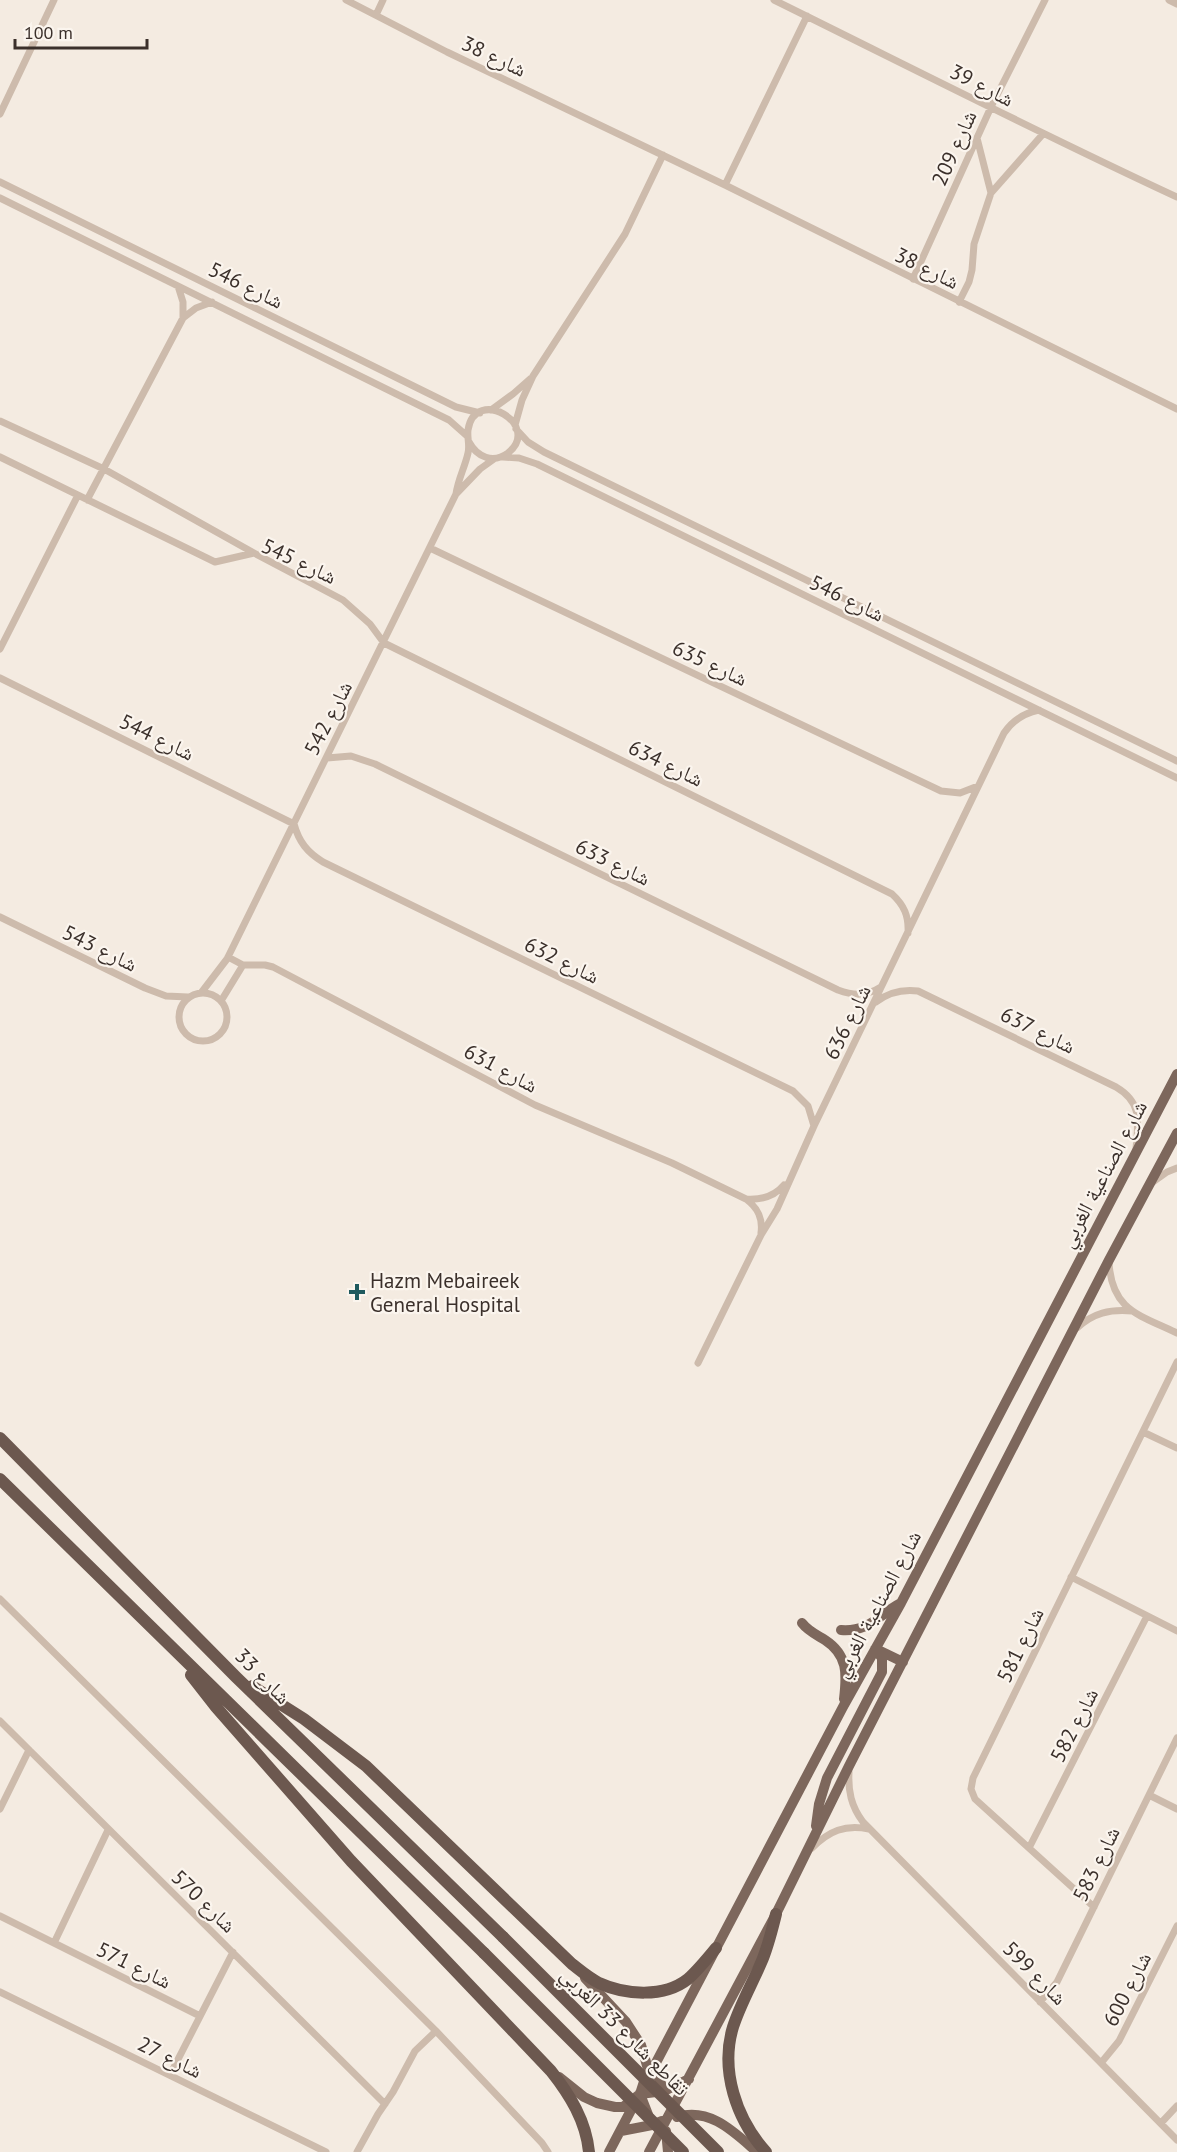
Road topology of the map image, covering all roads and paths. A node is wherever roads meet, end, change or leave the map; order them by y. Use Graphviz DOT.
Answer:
graph roads {
  1 [pos="54,0"];
  2 [pos="346,0"];
  3 [pos="383,0"];
  4 [pos="774,0"];
  5 [pos="1045,0"];
  6 [pos="1169,0"];
  7 [pos="1177,4"];
  8 [pos="376,15"];
  9 [pos="807,16"];
  10 [pos="991,106"];
  11 [pos="0,114"];
  12 [pos="1043,134"];
  13 [pos="976,138"];
  14 [pos="663,155"];
  15 [pos="0,182"];
  16 [pos="724,185"];
  17 [pos="991,194"];
  18 [pos="1177,197"];
  19 [pos="0,198"];
  20 [pos="913,279"];
  21 [pos="178,286"];
  22 [pos="959,302"];
  23 [pos="212,303"];
  24 [pos="183,318"];
  25 [pos="534,376"];
  26 [pos="1177,409"];
  27 [pos="491,410"];
  28 [pos="480,413"];
  29 [pos="0,421"];
  30 [pos="515,427"];
  31 [pos="469,439"];
  32 [pos="0,457"];
  33 [pos="498,458"];
  34 [pos="104,469"];
  35 [pos="456,494"];
  36 [pos="78,495"];
  37 [pos="87,500"];
  38 [pos="430,548"];
  39 [pos="254,553"];
  40 [pos="384,643"];
  41 [pos="0,649"];
  42 [pos="2,679"];
  43 [pos="0,688"];
  44 [pos="1039,710"];
  45 [pos="327,758"];
  46 [pos="1177,761"];
  47 [pos="1177,778"];
  48 [pos="978,786"];
  49 [pos="294,824"];
  50 [pos="0,917"];
  51 [pos="908,933"];
  52 [pos="228,957"];
  53 [pos="243,964"];
  54 [pos="883,985"];
  55 [pos="201,993"];
  56 [pos="188,997"];
  57 [pos="221,1001"];
  58 [pos="874,1004"];
  59 [pos="1177,1074"];
  60 [pos="814,1126"];
  61 [pos="1177,1133"];
  62 [pos="1135,1155"];
  63 [pos="1177,1168"];
  64 [pos="788,1180"];
  65 [pos="1147,1188"];
  66 [pos="746,1199"];
  67 [pos="761,1235"];
  68 [pos="1109,1260"];
  69 [pos="1132,1311"];
  70 [pos="1072,1332"];
  71 [pos="1177,1333"];
  72 [pos="1177,1362"];
  73 [pos="698,1363"];
  74 [pos="1143,1432"];
  75 [pos="0,1438"];
  76 [pos="1177,1448"];
  77 [pos="0,1479"];
  78 [pos="1071,1577"];
  79 [pos="0,1599"];
  80 [pos="901,1603"];
  81 [pos="1148,1616"];
  82 [pos="802,1623"];
  83 [pos="841,1630"];
  84 [pos="1177,1631"];
  85 [pos="177,1653"];
  86 [pos="873,1653"];
  87 [pos="883,1663"];
  88 [pos="901,1666"];
  89 [pos="236,1677"];
  90 [pos="844,1705"];
  91 [pos="0,1721"];
  92 [pos="1177,1737"];
  93 [pos="29,1750"];
  94 [pos="849,1766"];
  95 [pos="1149,1795"];
  96 [pos="0,1809"];
  97 [pos="1177,1809"];
  98 [pos="870,1829"];
  99 [pos="108,1830"];
  100 [pos="815,1834"];
  101 [pos="1029,1848"];
  102 [pos="806,1854"];
  103 [pos="1094,1908"];
  104 [pos="776,1914"];
  105 [pos="0,1916"];
  106 [pos="1177,1926"];
  107 [pos="503,1937"];
  108 [pos="54,1943"];
  109 [pos="716,1948"];
  110 [pos="232,1952"];
  111 [pos="572,1964"];
  112 [pos="0,1992"];
  113 [pos="1040,2002"];
  114 [pos="200,2016"];
  115 [pos="436,2031"];
  116 [pos="1101,2063"];
  117 [pos="654,2066"];
  118 [pos="551,2071"];
  119 [pos="170,2075"];
  120 [pos="689,2079"];
  121 [pos="664,2091"];
  122 [pos="640,2094"];
  123 [pos="385,2104"];
  124 [pos="1177,2106"];
  125 [pos="665,2120"];
  126 [pos="1161,2123"];
  127 [pos="652,2125"];
  128 [pos="621,2131"];
  129 [pos="1177,2140"];
  130 [pos="651,2148"];
  131 [pos="326,2152"];
  132 [pos="357,2152"];
  133 [pos="548,2152"];
  134 [pos="589,2152"];
  135 [pos="609,2152"];
  136 [pos="668,2152"];
  137 [pos="683,2152"];
  138 [pos="718,2152"];
  139 [pos="757,2152"];
  140 [pos="766,2152"];
  1 -- 11 [label="street"];
  2 -- 8 [label="street, شارع 38"];
  3 -- 8 [label="street"];
  4 -- 9 [label="street, شارع 39"];
  5 -- 10 [label="street, شارع 209"];
  6 -- 7 [label="street"];
  8 -- 14 [label="street, شارع 38"];
  9 -- 10 [label="street, شارع 39"];
  9 -- 16 [label="street"];
  10 -- 12 [label="street, شارع 39"];
  10 -- 13 [label="street, شارع 209"];
  12 -- 17 [label="street"];
  12 -- 18 [label="street, شارع 39"];
  13 -- 17 [label="street"];
  13 -- 20 [label="street, شارع 209"];
  14 -- 16 [label="street, شارع 38"];
  14 -- 25 [label="street"];
  15 -- 28 [label="street, شارع 546"];
  16 -- 20 [label="street, شارع 38"];
  17 -- 22 [label="street"];
  19 -- 21 [label="street, شارع 546"];
  20 -- 22 [label="street, شارع 38"];
  21 -- 23 [label="street, شارع 546"];
  21 -- 24 [label="street"];
  22 -- 26 [label="street, شارع 38"];
  23 -- 24 [label="street"];
  23 -- 31 [label="street, شارع 546"];
  24 -- 34 [label="street"];
  25 -- 27 [label="street"];
  25 -- 30 [label="street"];
  27 -- 28 [label="street"];
  27 -- 30 [label="street"];
  28 -- 31 [label="street"];
  29 -- 34 [label="street"];
  30 -- 33 [label="street"];
  30 -- 46 [label="street, شارع 546"];
  31 -- 33 [label="street"];
  31 -- 35 [label="street, شارع 542"];
  32 -- 36 [label="street, شارع 545"];
  33 -- 35 [label="street, شارع 542"];
  33 -- 44 [label="street, شارع 546"];
  34 -- 37 [label="street"];
  34 -- 39 [label="street"];
  35 -- 38 [label="street, شارع 542"];
  36 -- 37 [label="street, شارع 545"];
  36 -- 41 [label="street"];
  37 -- 39 [label="street, شارع 545"];
  38 -- 40 [label="street, شارع 542"];
  38 -- 48 [label="street, شارع 635"];
  39 -- 40 [label="street, شارع 545"];
  40 -- 45 [label="street, شارع 542"];
  40 -- 51 [label="street, شارع 634"];
  42 -- 43 [label="street, شارع 544"];
  42 -- 49 [label="street, شارع 544"];
  44 -- 47 [label="street, شارع 546"];
  44 -- 48 [label="street, شارع 636"];
  45 -- 49 [label="street, شارع 542"];
  45 -- 54 [label="street, شارع 633"];
  48 -- 51 [label="street, شارع 636"];
  49 -- 52 [label="street, شارع 542"];
  49 -- 60 [label="street, شارع 632"];
  50 -- 56 [label="street, شارع 543"];
  51 -- 54 [label="street, شارع 636"];
  52 -- 53 [label="street"];
  52 -- 55 [label="street, شارع 542"];
  53 -- 57 [label="street"];
  53 -- 66 [label="street, شارع 631"];
  54 -- 58 [label="street, شارع 636"];
  55 -- 56 [label="street"];
  55 -- 57 [label="street"];
  56 -- 57 [label="street"];
  58 -- 60 [label="street, شارع 636"];
  58 -- 62 [label="street, شارع 637"];
  59 -- 62 [label="main road, شارع الصناعية الغربي"];
  60 -- 64 [label="street, شارع 636"];
  61 -- 65 [label="main road"];
  62 -- 80 [label="main road, شارع الصناعية الغربي"];
  63 -- 65 [label="street"];
  64 -- 66 [label="street"];
  64 -- 67 [label="street, شارع 636"];
  65 -- 68 [label="main road"];
  66 -- 67 [label="street"];
  67 -- 73 [label="street, شارع 636"];
  68 -- 69 [label="street"];
  68 -- 70 [label="main road"];
  69 -- 70 [label="street"];
  69 -- 71 [label="street"];
  70 -- 88 [label="main road"];
  72 -- 74 [label="street, شارع 581"];
  74 -- 76 [label="street"];
  74 -- 78 [label="street, شارع 581"];
  75 -- 89 [label="highway, شارع 33"];
  77 -- 85 [label="highway, شارع 33"];
  78 -- 81 [label="street"];
  78 -- 101 [label="street, شارع 581"];
  79 -- 115 [label="street"];
  80 -- 83 [label="main road"];
  80 -- 86 [label="main road, شارع الصناعية الغربي"];
  81 -- 84 [label="street"];
  81 -- 101 [label="street, شارع 582"];
  82 -- 90 [label="main road"];
  85 -- 118 [label="highway"];
  85 -- 137 [label="highway, شارع 33, bridge"];
  86 -- 87 [label="main road"];
  86 -- 88 [label="main road"];
  86 -- 90 [label="main road, شارع الصناعية الغربي"];
  87 -- 88 [label="main road"];
  87 -- 100 [label="main road"];
  88 -- 94 [label="main road"];
  89 -- 107 [label="highway, شارع 33"];
  89 -- 111 [label="highway"];
  90 -- 109 [label="main road, شارع الصناعية الغربي"];
  91 -- 93 [label="street, شارع 570"];
  92 -- 95 [label="street, شارع 583"];
  93 -- 96 [label="street"];
  93 -- 99 [label="street, شارع 570"];
  94 -- 98 [label="street, شارع 599"];
  94 -- 100 [label="main road"];
  95 -- 97 [label="street"];
  95 -- 103 [label="street, شارع 583"];
  98 -- 102 [label="street"];
  98 -- 113 [label="street, شارع 599"];
  99 -- 108 [label="street"];
  99 -- 110 [label="street, شارع 570"];
  100 -- 102 [label="main road"];
  101 -- 103 [label="street, شارع 581"];
  102 -- 104 [label="main road"];
  103 -- 113 [label="street, شارع 583"];
  104 -- 120 [label="main road"];
  104 -- 140 [label="highway"];
  105 -- 108 [label="street, شارع 571"];
  106 -- 116 [label="street, شارع 600"];
  107 -- 138 [label="highway, تقاطع شارع 33 الغربي, bridge"];
  108 -- 114 [label="street, شارع 571"];
  109 -- 111 [label="highway"];
  109 -- 117 [label="main road, شارع الصناعية الغربي"];
  110 -- 114 [label="street"];
  110 -- 123 [label="street, شارع 570"];
  111 -- 122 [label="main road"];
  112 -- 119 [label="street, شارع 27"];
  113 -- 116 [label="street, شارع 599"];
  114 -- 119 [label="street"];
  115 -- 123 [label="street"];
  115 -- 133 [label="street"];
  116 -- 126 [label="street, شارع 599"];
  117 -- 121 [label="main road"];
  117 -- 122 [label="main road, شارع الصناعية الغربي"];
  118 -- 122 [label="main road"];
  118 -- 134 [label="highway"];
  119 -- 131 [label="street, شارع 27"];
  120 -- 121 [label="main road"];
  120 -- 125 [label="main road"];
  121 -- 122 [label="main road"];
  121 -- 125 [label="main road"];
  122 -- 127 [label="main road"];
  122 -- 128 [label="main road, شارع الصناعية الغربي"];
  123 -- 132 [label="street"];
  124 -- 126 [label="street"];
  125 -- 127 [label="main road"];
  125 -- 130 [label="main road"];
  125 -- 136 [label="main road"];
  125 -- 139 [label="main road"];
  126 -- 129 [label="street, شارع 599"];
  127 -- 128 [label="main road"];
  127 -- 130 [label="main road"];
  128 -- 135 [label="main road, شارع الصناعية الغربي"];
}
